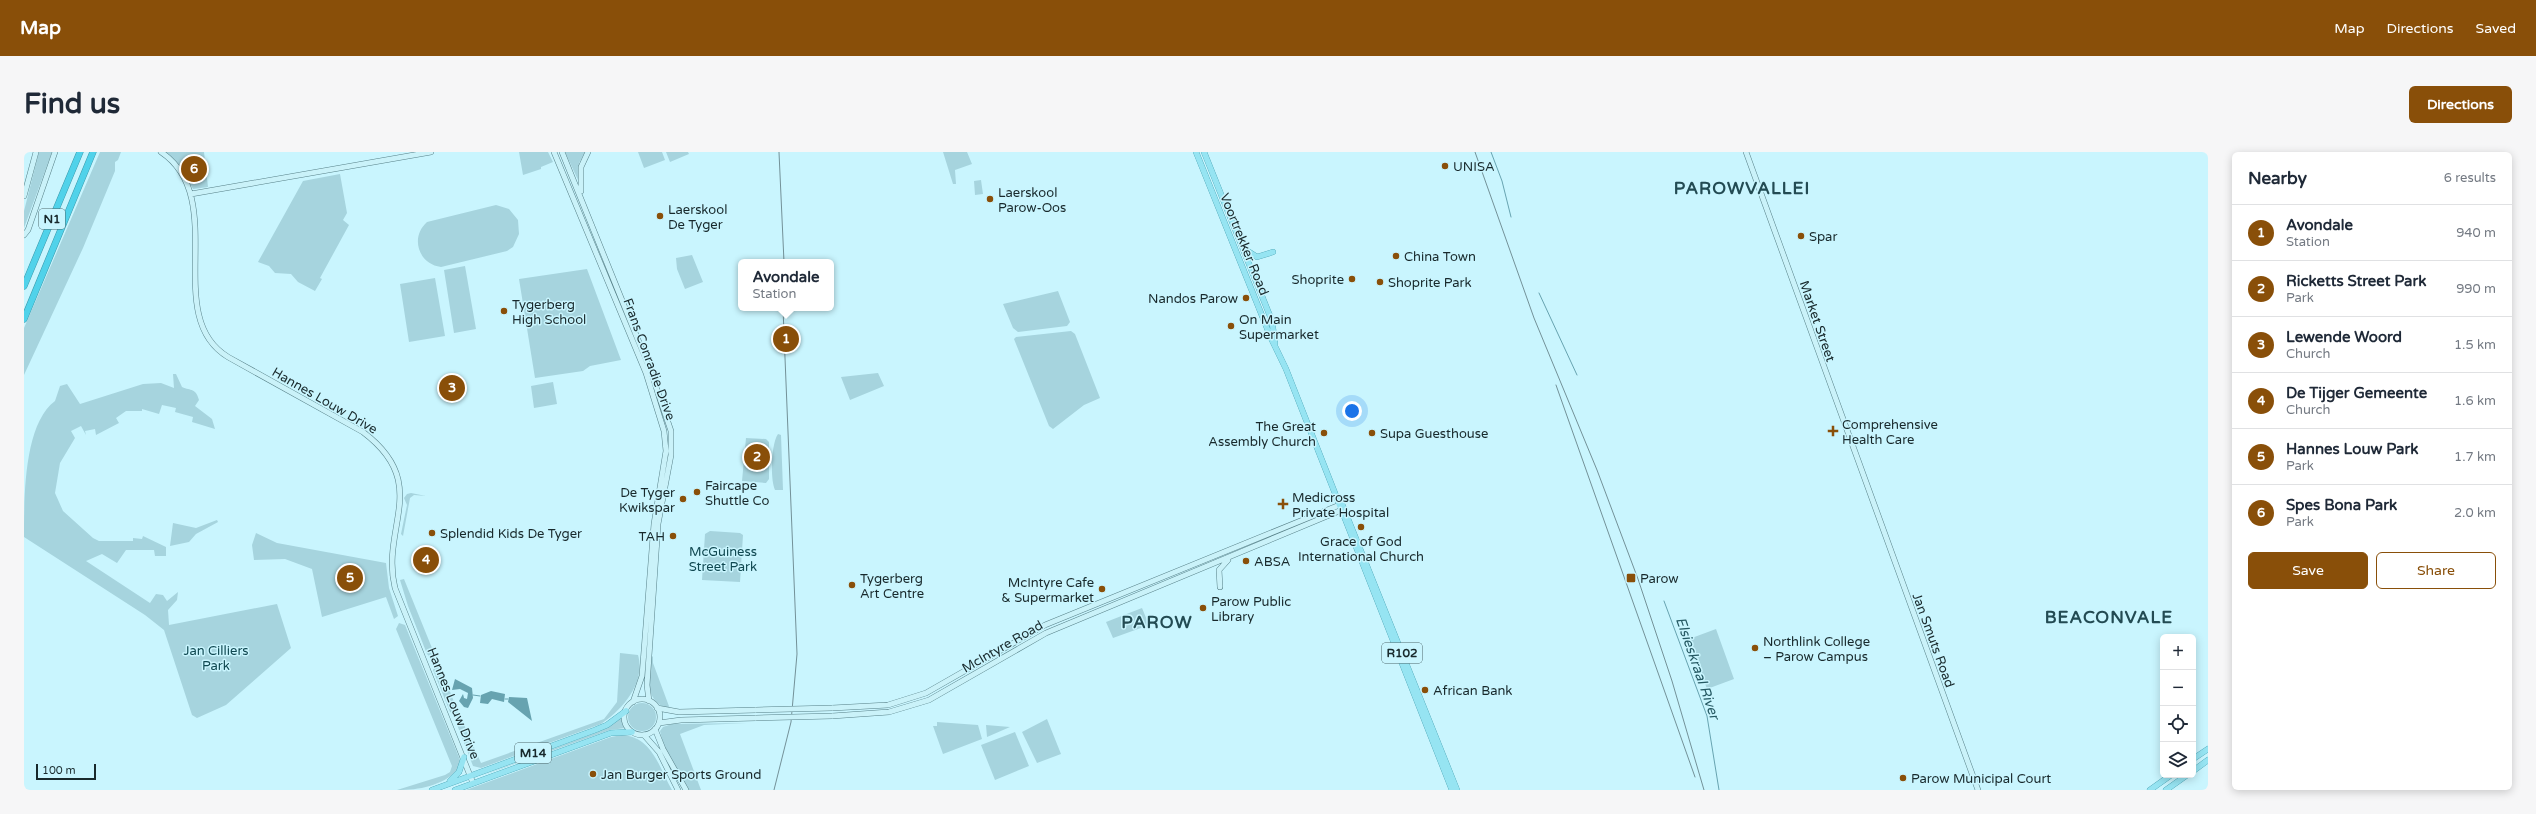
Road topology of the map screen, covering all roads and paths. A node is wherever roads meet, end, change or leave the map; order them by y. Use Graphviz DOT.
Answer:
graph roads {
  1 [pos="36,152"];
  2 [pos="55,152"];
  3 [pos="80,152"];
  4 [pos="94,152"];
  5 [pos="160,152"];
  6 [pos="431,152"];
  7 [pos="554,152"];
  8 [pos="562,152"];
  9 [pos="588,152"];
  10 [pos="1196,152"];
  11 [pos="1204,152"];
  12 [pos="1746,152"];
  13 [pos="191,194"];
  14 [pos="24,196"];
  15 [pos="582,199"];
  16 [pos="24,235"];
  17 [pos="1243,248"];
  18 [pos="1273,252"];
  19 [pos="24,286"];
  20 [pos="24,319"];
  21 [pos="1275,343"];
  22 [pos="1870,496"];
  23 [pos="1341,506"];
  24 [pos="1234,556"];
  25 [pos="1220,588"];
  26 [pos="649,701"];
  27 [pos="633,702"];
  28 [pos="657,708"];
  29 [pos="626,711"];
  30 [pos="659,723"];
  31 [pos="655,729"];
  32 [pos="632,732"];
  33 [pos="644,734"];
  34 [pos="2208,749"];
  35 [pos="464,757"];
  36 [pos="2196,757"];
  37 [pos="2208,760"];
  38 [pos="2196,769"];
  39 [pos="471,776"];
  40 [pos="2167,778"];
  41 [pos="2183,778"];
  42 [pos="474,783"];
  43 [pos="443,786"];
  44 [pos="432,790"];
  45 [pos="455,790"];
  46 [pos="678,790"];
  47 [pos="686,790"];
  48 [pos="1452,790"];
  49 [pos="1457,790"];
  50 [pos="1978,790"];
  51 [pos="2150,790"];
  52 [pos="2166,790"];
  1 -- 14 [label="main road"];
  2 -- 16 [label="main road"];
  3 -- 19 [label="highway, N1"];
  4 -- 20 [label="highway, N1"];
  5 -- 13 [label="main road, Hannes Louw Drive"];
  6 -- 13 [label="main road"];
  7 -- 27 [label="main road, Frans Conradie Drive"];
  8 -- 15 [label="main road, Frans Conradie Drive"];
  9 -- 15 [label="main road"];
  10 -- 21 [label="main road, Voortrekker Road / R102"];
  11 -- 17 [label="main road, Voortrekker Road / R102"];
  12 -- 22 [label="main road, Market Street"];
  13 -- 35 [label="main road, Hannes Louw Drive"];
  15 -- 26 [label="main road, Frans Conradie Drive"];
  17 -- 18 [label="main road"];
  17 -- 21 [label="main road, Voortrekker Road / R102"];
  21 -- 23 [label="main road, Voortrekker Road / R102"];
  22 -- 50 [label="main road, Jan Smuts Road"];
  23 -- 24 [label="main road, McIntyre Road"];
  23 -- 28 [label="main road, McIntyre Road, bridge"];
  23 -- 48 [label="main road, Voortrekker Road / R102"];
  23 -- 49 [label="main road, Voortrekker Road / R102"];
  24 -- 25 [label="main road"];
  24 -- 30 [label="main road, McIntyre Road, bridge"];
  26 -- 27 [label="main road"];
  26 -- 28 [label="main road"];
  27 -- 29 [label="main road, M14"];
  28 -- 30 [label="main road"];
  29 -- 32 [label="main road"];
  29 -- 39 [label="main road, M14"];
  30 -- 31 [label="main road"];
  31 -- 33 [label="main road"];
  31 -- 47 [label="main road"];
  32 -- 33 [label="main road, M14"];
  32 -- 42 [label="main road, M14"];
  33 -- 46 [label="main road"];
  34 -- 36 [label="main road"];
  35 -- 39 [label="main road, Hannes Louw Drive"];
  35 -- 43 [label="main road"];
  37 -- 38 [label="main road"];
  39 -- 42 [label="main road, Hannes Louw Drive"];
  39 -- 43 [label="main road, M14"];
  40 -- 51 [label="main road"];
  41 -- 52 [label="main road"];
  42 -- 45 [label="main road, M14"];
  43 -- 44 [label="main road, M14"];
}
